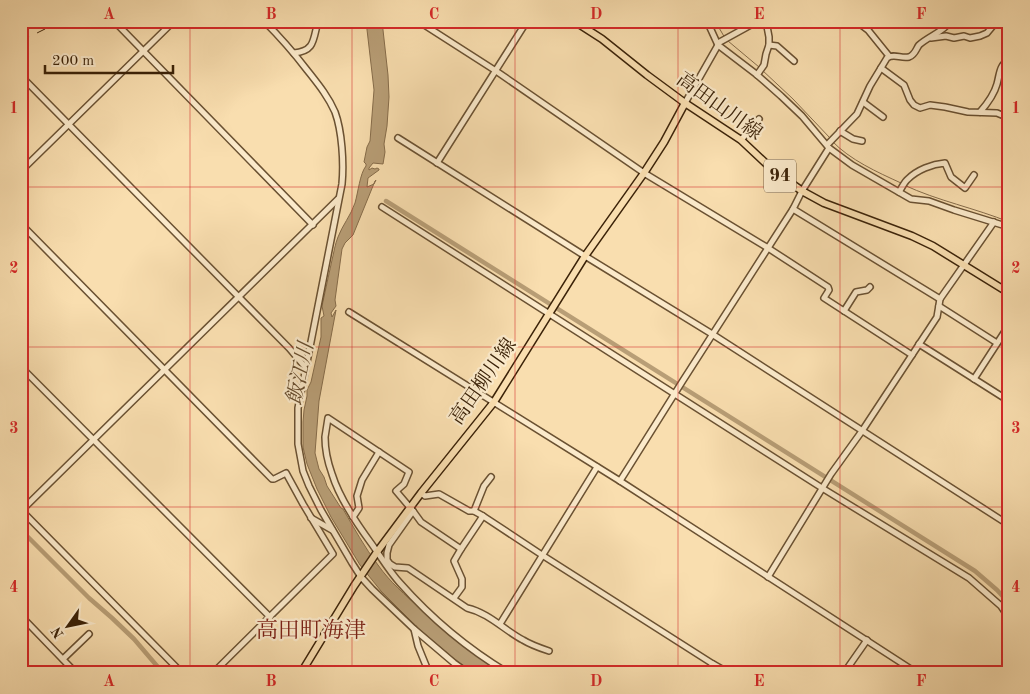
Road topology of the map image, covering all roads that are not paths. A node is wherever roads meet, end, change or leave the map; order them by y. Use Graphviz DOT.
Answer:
graph roads {
  1 [pos="114,21"];
  2 [pos="174,21"];
  3 [pos="264,21"];
  4 [pos="318,21"];
  5 [pos="418,21"];
  6 [pos="527,21"];
  7 [pos="574,21"];
  8 [pos="758,21"];
  9 [pos="766,21"];
  10 [pos="856,21"];
  11 [pos="951,21"];
  12 [pos="997,21"];
  13 [pos="710,23"];
  14 [pos="928,39"];
  15 [pos="718,44"];
  16 [pos="769,45"];
  17 [pos="144,51"];
  18 [pos="294,53"];
  19 [pos="889,56"];
  20 [pos="1009,59"];
  21 [pos="794,61"];
  22 [pos="881,68"];
  23 [pos="496,71"];
  24 [pos="757,75"];
  25 [pos="21,76"];
  26 [pos="863,102"];
  27 [pos="685,103"];
  28 [pos="980,112"];
  29 [pos="883,117"];
  30 [pos="1009,118"];
  31 [pos="759,119"];
  32 [pos="69,124"];
  33 [pos="840,131"];
  34 [pos="398,138"];
  35 [pos="741,140"];
  36 [pos="862,141"];
  37 [pos="828,146"];
  38 [pos="437,162"];
  39 [pos="21,171"];
  40 [pos="644,173"];
  41 [pos="974,175"];
  42 [pos="802,191"];
  43 [pos="899,192"];
  44 [pos="339,198"];
  45 [pos="382,207"];
  46 [pos="793,209"];
  47 [pos="994,222"];
  48 [pos="21,224"];
  49 [pos="314,225"];
  50 [pos="1009,227"];
  51 [pos="768,248"];
  52 [pos="586,256"];
  53 [pos="965,265"];
  54 [pos="870,287"];
  55 [pos="1009,293"];
  56 [pos="239,297"];
  57 [pos="940,299"];
  58 [pos="939,306"];
  59 [pos="844,311"];
  60 [pos="349,312"];
  61 [pos="550,313"];
  62 [pos="1009,325"];
  63 [pos="712,334"];
  64 [pos="997,343"];
  65 [pos="919,344"];
  66 [pos="912,355"];
  67 [pos="21,367"];
  68 [pos="305,367"];
  69 [pos="166,370"];
  70 [pos="974,379"];
  71 [pos="676,392"];
  72 [pos="1009,401"];
  73 [pos="494,402"];
  74 [pos="862,431"];
  75 [pos="94,440"];
  76 [pos="379,452"];
  77 [pos="597,467"];
  78 [pos="491,477"];
  79 [pos="620,481"];
  80 [pos="824,486"];
  81 [pos="421,493"];
  82 [pos="412,509"];
  83 [pos="21,510"];
  84 [pos="474,511"];
  85 [pos="483,516"];
  86 [pos="354,517"];
  87 [pos="311,518"];
  88 [pos="1009,525"];
  89 [pos="332,530"];
  90 [pos="461,549"];
  91 [pos="377,552"];
  92 [pos="542,555"];
  93 [pos="361,576"];
  94 [pos="768,577"];
  95 [pos="454,598"];
  96 [pos="21,616"];
  97 [pos="270,618"];
  98 [pos="1009,618"];
  99 [pos="500,624"];
  100 [pos="414,629"];
  101 [pos="89,634"];
  102 [pos="867,640"];
  103 [pos="549,652"];
  104 [pos="63,659"];
  105 [pos="713,664"];
  106 [pos="76,673"];
  107 [pos="182,673"];
  108 [pos="213,673"];
  109 [pos="301,673"];
  110 [pos="429,673"];
  111 [pos="468,673"];
  112 [pos="508,673"];
  113 [pos="707,673"];
  114 [pos="729,673"];
  115 [pos="844,673"];
  116 [pos="917,673"];
  1 -- 17 [label="street"];
  2 -- 17 [label="street"];
  3 -- 18 [label="street"];
  4 -- 18 [label="street"];
  5 -- 23 [label="street"];
  6 -- 23 [label="street"];
  7 -- 27 [label="main road, 高田山川線 / 94"];
  8 -- 15 [label="street"];
  9 -- 16 [label="street"];
  10 -- 19 [label="street"];
  11 -- 14 [label="street"];
  12 -- 14 [label="street"];
  13 -- 15 [label="street"];
  14 -- 19 [label="street"];
  15 -- 24 [label="street"];
  15 -- 27 [label="street"];
  16 -- 21 [label="street"];
  16 -- 24 [label="street"];
  17 -- 32 [label="street"];
  17 -- 49 [label="street"];
  18 -- 44 [label="street"];
  19 -- 22 [label="street"];
  20 -- 28 [label="street"];
  22 -- 26 [label="street"];
  22 -- 28 [label="street"];
  23 -- 38 [label="street"];
  23 -- 40 [label="street"];
  24 -- 37 [label="street"];
  25 -- 32 [label="street"];
  26 -- 29 [label="street"];
  26 -- 33 [label="street"];
  27 -- 35 [label="main road, 高田山川線 / 94"];
  27 -- 40 [label="main road, 高田柳川線"];
  28 -- 30 [label="street"];
  31 -- 35 [label="street"];
  32 -- 39 [label="street"];
  32 -- 56 [label="street"];
  33 -- 36 [label="street"];
  33 -- 37 [label="street"];
  34 -- 38 [label="street"];
  35 -- 42 [label="main road, 高田山川線 / 94"];
  37 -- 42 [label="street"];
  37 -- 43 [label="street"];
  38 -- 52 [label="street"];
  40 -- 51 [label="street"];
  40 -- 52 [label="main road, 高田柳川線"];
  41 -- 43 [label="street"];
  42 -- 46 [label="street"];
  42 -- 53 [label="main road, 高田山川線 / 94"];
  43 -- 47 [label="street"];
  44 -- 49 [label="street"];
  44 -- 68 [label="street"];
  45 -- 61 [label="street"];
  46 -- 51 [label="street"];
  46 -- 57 [label="street"];
  47 -- 50 [label="street"];
  47 -- 53 [label="street"];
  48 -- 69 [label="street"];
  49 -- 56 [label="street"];
  51 -- 59 [label="street"];
  51 -- 63 [label="street"];
  52 -- 61 [label="main road, 高田柳川線"];
  52 -- 63 [label="street"];
  53 -- 55 [label="main road, 高田山川線 / 94"];
  53 -- 57 [label="street"];
  54 -- 59 [label="street"];
  56 -- 68 [label="street"];
  56 -- 69 [label="street"];
  57 -- 58 [label="street"];
  58 -- 64 [label="street"];
  58 -- 65 [label="street"];
  59 -- 66 [label="street"];
  60 -- 73 [label="street"];
  61 -- 71 [label="street"];
  61 -- 73 [label="main road, 高田柳川線"];
  62 -- 64 [label="street"];
  63 -- 71 [label="street"];
  63 -- 74 [label="street"];
  64 -- 70 [label="street"];
  65 -- 66 [label="street"];
  65 -- 70 [label="street"];
  66 -- 74 [label="street"];
  67 -- 75 [label="street"];
  68 -- 89 [label="street"];
  69 -- 75 [label="street"];
  69 -- 87 [label="street"];
  70 -- 72 [label="street"];
  71 -- 79 [label="street"];
  71 -- 80 [label="street"];
  73 -- 77 [label="street"];
  73 -- 81 [label="main road, 高田柳川線"];
  74 -- 80 [label="street"];
  74 -- 88 [label="street"];
  75 -- 83 [label="street"];
  75 -- 97 [label="street"];
  76 -- 82 [label="street"];
  76 -- 86 [label="street"];
  76 -- 86 [label="street"];
  77 -- 79 [label="street"];
  77 -- 92 [label="street"];
  78 -- 84 [label="street"];
  79 -- 94 [label="street"];
  80 -- 94 [label="street"];
  80 -- 98 [label="street"];
  81 -- 82 [label="main road, 高田柳川線"];
  81 -- 84 [label="street"];
  82 -- 90 [label="street"];
  82 -- 91 [label="main road, 高田柳川線"];
  82 -- 95 [label="street"];
  83 -- 107 [label="street"];
  84 -- 85 [label="street"];
  85 -- 90 [label="street"];
  85 -- 92 [label="street"];
  86 -- 91 [label="street"];
  87 -- 89 [label="street"];
  87 -- 97 [label="street"];
  89 -- 93 [label="street"];
  90 -- 95 [label="street"];
  91 -- 93 [label="main road, 高田柳川線"];
  91 -- 112 [label="street"];
  92 -- 99 [label="street"];
  92 -- 105 [label="street"];
  93 -- 100 [label="street"];
  93 -- 109 [label="main road, 高田柳川線"];
  94 -- 102 [label="street"];
  95 -- 99 [label="street"];
  96 -- 104 [label="street"];
  97 -- 108 [label="street"];
  99 -- 103 [label="street"];
  100 -- 110 [label="street"];
  100 -- 111 [label="street"];
  101 -- 104 [label="street"];
  102 -- 115 [label="street"];
  102 -- 116 [label="street"];
  104 -- 106 [label="street"];
  105 -- 113 [label="street"];
  105 -- 114 [label="street"];
}
